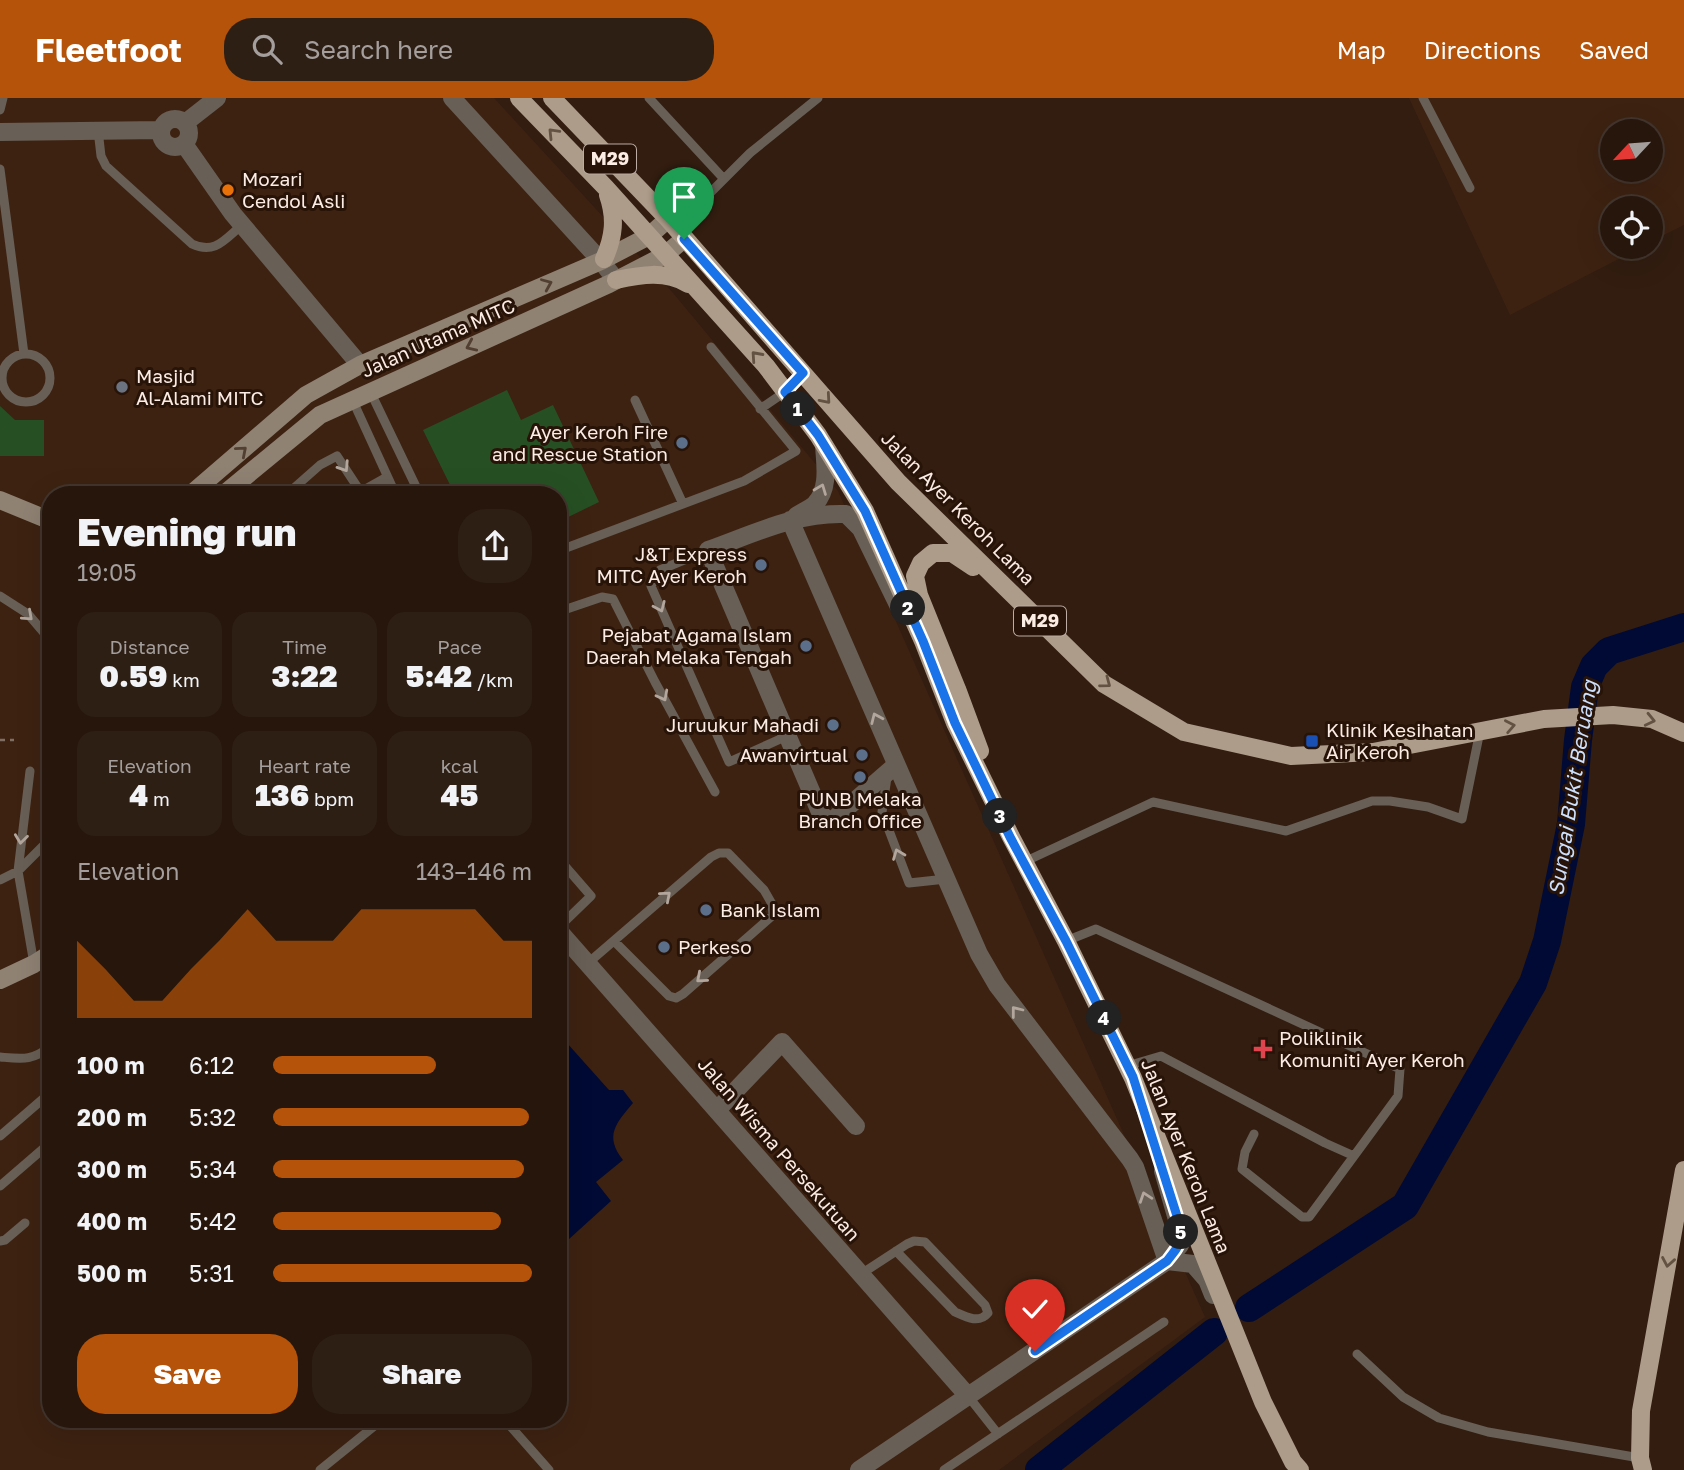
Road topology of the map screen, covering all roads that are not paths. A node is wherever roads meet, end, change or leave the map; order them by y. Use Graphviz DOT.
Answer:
graph roads {
  1 [pos="3,98"];
  2 [pos="217,98"];
  3 [pos="452,98"];
  4 [pos="519,98"];
  5 [pos="552,98"];
  6 [pos="649,98"];
  7 [pos="818,98"];
  8 [pos="1423,98"];
  9 [pos="0,110"];
  10 [pos="185,123"];
  11 [pos="98,130"];
  12 [pos="161,130"];
  13 [pos="0,132"];
  14 [pos="184,144"];
  15 [pos="0,169"];
  16 [pos="723,178"];
  17 [pos="606,188"];
  18 [pos="1470,188"];
  19 [pos="693,210"];
  20 [pos="668,219"];
  21 [pos="242,225"];
  22 [pos="649,236"];
  23 [pos="684,239"];
  24 [pos="664,255"];
  25 [pos="602,260"];
  26 [pos="616,280"];
  27 [pos="694,287"];
  28 [pos="711,347"];
  29 [pos="24,354"];
  30 [pos="360,365"];
  31 [pos="803,373"];
  32 [pos="370,391"];
  33 [pos="785,392"];
  34 [pos="352,400"];
  35 [pos="635,400"];
  36 [pos="760,408"];
  37 [pos="824,444"];
  38 [pos="387,477"];
  39 [pos="200,486"];
  40 [pos="234,486"];
  41 [pos="296,486"];
  42 [pos="353,486"];
  43 [pos="370,486"];
  44 [pos="392,486"];
  45 [pos="415,486"];
  46 [pos="0,500"];
  47 [pos="683,504"];
  48 [pos="42,518"];
  49 [pos="790,520"];
  50 [pos="567,548"];
  51 [pos="708,550"];
  52 [pos="0,596"];
  53 [pos="567,609"];
  54 [pos="42,631"];
  55 [pos="1077,657"];
  56 [pos="955,723"];
  57 [pos="1480,732"];
  58 [pos="1684,733"];
  59 [pos="787,736"];
  60 [pos="892,768"];
  61 [pos="30,771"];
  62 [pos="715,792"];
  63 [pos="1010,837"];
  64 [pos="42,847"];
  65 [pos="1024,862"];
  66 [pos="567,868"];
  67 [pos="18,871"];
  68 [pos="946,879"];
  69 [pos="0,880"];
  70 [pos="567,920"];
  71 [pos="567,939"];
  72 [pos="614,941"];
  73 [pos="1066,941"];
  74 [pos="42,959"];
  75 [pos="588,963"];
  76 [pos="34,964"];
  77 [pos="0,980"];
  78 [pos="42,1052"];
  79 [pos="0,1057"];
  80 [pos="1130,1072"];
  81 [pos="42,1100"];
  82 [pos="717,1110"];
  83 [pos="856,1126"];
  84 [pos="1254,1134"];
  85 [pos="0,1136"];
  86 [pos="42,1150"];
  87 [pos="1354,1156"];
  88 [pos="1684,1170"];
  89 [pos="0,1186"];
  90 [pos="25,1223"];
  91 [pos="0,1241"];
  92 [pos="896,1251"];
  93 [pos="1167,1261"];
  94 [pos="861,1274"];
  95 [pos="1164,1322"];
  96 [pos="1357,1354"];
  97 [pos="968,1396"];
  98 [pos="1262,1402"];
  99 [pos="372,1428"];
  100 [pos="512,1428"];
  101 [pos="998,1434"];
  102 [pos="1641,1464"];
  103 [pos="320,1470"];
  104 [pos="549,1470"];
  105 [pos="859,1470"];
  106 [pos="944,1470"];
  107 [pos="1300,1470"];
  1 -- 9 [label="lane"];
  2 -- 10 [label="street"];
  3 -- 25 [label="street"];
  17 -- 4 [label="main road, Jalan Ayer Keroh Lama / M29, one-way"];
  5 -- 20 [label="main road, Jalan Ayer Keroh Lama / M29"];
  6 -- 16 [label="lane"];
  7 -- 16 [label="lane"];
  8 -- 18 [label="lane"];
  10 -- 12 [label="street"];
  10 -- 14 [label="street"];
  11 -- 12 [label="street"];
  11 -- 13 [label="street"];
  11 -- 21 [label="lane"];
  12 -- 14 [label="street"];
  14 -- 21 [label="street"];
  15 -- 29 [label="lane"];
  16 -- 19 [label="lane"];
  17 -- 22 [label="main road, Jalan Ayer Keroh Lama / M29"];
  17 -- 25 [label="main road"];
  19 -- 20 [label="lane"];
  19 -- 23 [label="lane"];
  20 -- 22 [label="main road"];
  20 -- 23 [label="main road, Jalan Ayer Keroh Lama / M29"];
  21 -- 30 [label="street"];
  22 -- 24 [label="main road, Jalan Ayer Keroh Lama / M29"];
  22 -- 25 [label="main road"];
  23 -- 24 [label="main road, Jalan Utama MITC"];
  23 -- 31 [label="main road, Jalan Ayer Keroh Lama / M29"];
  24 -- 26 [label="main road, Jalan Utama MITC"];
  24 -- 27 [label="main road, Jalan Ayer Keroh Lama / M29"];
  25 -- 26 [label="street"];
  30 -- 25 [label="main road, one-way"];
  26 -- 27 [label="main road"];
  26 -- 32 [label="main road, Jalan Utama MITC, one-way"];
  33 -- 27 [label="main road, Jalan Ayer Keroh Lama / M29, one-way"];
  28 -- 36 [label="lane"];
  29 -- 29 [label="lane"];
  39 -- 30 [label="main road, one-way"];
  31 -- 33 [label="lane"];
  31 -- 55 [label="main road, Jalan Ayer Keroh Lama / M29, one-way"];
  32 -- 34 [label="main road, Jalan Utama MITC"];
  32 -- 45 [label="lane"];
  33 -- 36 [label="lane"];
  33 -- 37 [label="main road, Jalan Ayer Keroh Lama / M29"];
  34 -- 38 [label="lane"];
  34 -- 40 [label="main road, Jalan Utama MITC"];
  35 -- 47 [label="lane"];
  36 -- 47 [label="lane"];
  49 -- 37 [label="street, one-way"];
  37 -- 56 [label="main road, Jalan Ayer Keroh Lama / M29"];
  38 -- 43 [label="lane"];
  38 -- 44 [label="lane"];
  41 -- 42 [label="lane, one-way"];
  46 -- 48 [label="main road"];
  47 -- 50 [label="lane"];
  49 -- 51 [label="street"];
  49 -- 56 [label="street"];
  60 -- 49 [label="street, one-way"];
  51 -- 59 [label="street"];
  51 -- 59 [label="lane, one-way"];
  52 -- 54 [label="lane, one-way"];
  53 -- 62 [label="lane, one-way"];
  55 -- 57 [label="main road, Jalan Ayer Keroh Lama / M29, one-way"];
  55 -- 63 [label="main road"];
  56 -- 63 [label="main road, Jalan Ayer Keroh Lama / M29"];
  57 -- 58 [label="main road, Jalan Ayer Keroh Lama / M29, one-way"];
  57 -- 65 [label="lane"];
  59 -- 60 [label="street"];
  60 -- 68 [label="street"];
  68 -- 60 [label="lane, one-way"];
  61 -- 67 [label="lane, one-way"];
  63 -- 65 [label="main road, Jalan Ayer Keroh Lama / M29"];
  64 -- 67 [label="lane"];
  65 -- 73 [label="main road, Jalan Ayer Keroh Lama / M29"];
  66 -- 70 [label="lane"];
  67 -- 69 [label="lane"];
  67 -- 76 [label="lane"];
  93 -- 68 [label="street, one-way"];
  71 -- 75 [label="street, Jalan Wisma Persekutuan"];
  72 -- 72 [label="lane, one-way"];
  72 -- 75 [label="lane"];
  73 -- 80 [label="main road, Jalan Ayer Keroh Lama / M29"];
  73 -- 87 [label="lane"];
  74 -- 76 [label="main road"];
  75 -- 82 [label="street, Jalan Wisma Persekutuan"];
  76 -- 77 [label="main road"];
  78 -- 79 [label="lane"];
  80 -- 87 [label="lane"];
  80 -- 93 [label="street"];
  80 -- 98 [label="main road, Jalan Ayer Keroh Lama / M29"];
  81 -- 85 [label="lane"];
  82 -- 83 [label="street"];
  82 -- 94 [label="street, Jalan Wisma Persekutuan"];
  84 -- 87 [label="lane"];
  86 -- 89 [label="lane"];
  88 -- 102 [label="main road, one-way"];
  90 -- 91 [label="lane"];
  92 -- 92 [label="lane"];
  92 -- 94 [label="lane"];
  93 -- 97 [label="street"];
  93 -- 98 [label="street"];
  94 -- 97 [label="street, Jalan Wisma Persekutuan"];
  95 -- 101 [label="lane"];
  96 -- 102 [label="lane"];
  97 -- 101 [label="lane"];
  97 -- 105 [label="street"];
  98 -- 107 [label="main road, Jalan Ayer Keroh Lama / M29"];
  99 -- 103 [label="lane"];
  100 -- 104 [label="lane"];
  101 -- 106 [label="lane"];
}
